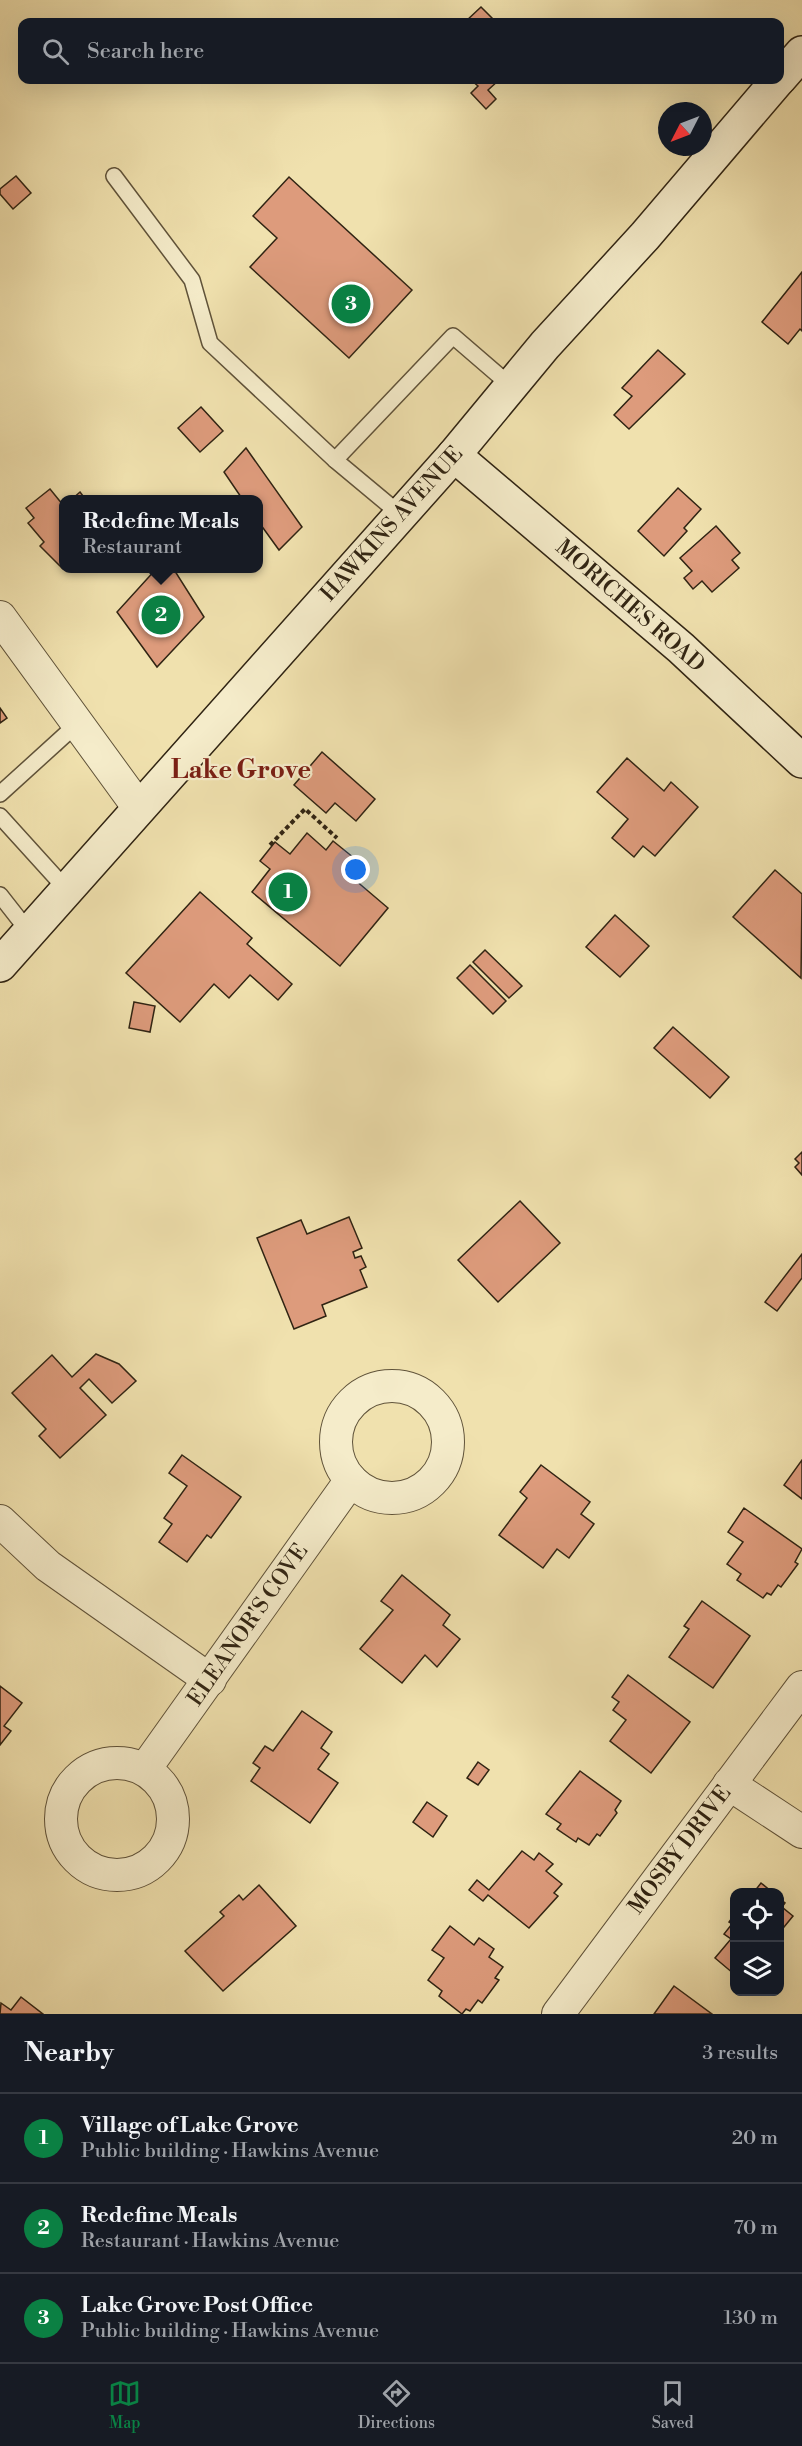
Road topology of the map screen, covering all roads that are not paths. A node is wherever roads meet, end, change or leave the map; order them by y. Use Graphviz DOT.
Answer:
graph roads {
  1 [pos="802,53"];
  2 [pos="784,73"];
  3 [pos="775,84"];
  4 [pos="114,176"];
  5 [pos="511,386"];
  6 [pos="454,455"];
  7 [pos="335,460"];
  8 [pos="401,515"];
  9 [pos="0,617"];
  10 [pos="77,724"];
  11 [pos="802,761"];
  12 [pos="0,794"];
  13 [pos="139,808"];
  14 [pos="0,816"];
  15 [pos="67,890"];
  16 [pos="0,895"];
  17 [pos="29,932"];
  18 [pos="0,965"];
  19 [pos="351,1480"];
  20 [pos="0,1521"];
  21 [pos="210,1680"];
  22 [pos="802,1687"];
  23 [pos="145,1769"];
  24 [pos="729,1784"];
  25 [pos="802,1832"];
  26 [pos="558,2014"];
  1 -- 2 [label="street, HAWKINS AVENUE"];
  3 -- 5 [label="street, HAWKINS AVENUE"];
  4 -- 7 [label="lane"];
  5 -- 6 [label="street, HAWKINS AVENUE"];
  5 -- 7 [label="lane"];
  6 -- 8 [label="street, HAWKINS AVENUE"];
  6 -- 11 [label="street, MORICHES ROAD"];
  7 -- 8 [label="lane"];
  8 -- 13 [label="street, HAWKINS AVENUE"];
  9 -- 10 [label="street"];
  10 -- 12 [label="lane"];
  10 -- 13 [label="street"];
  13 -- 15 [label="street, HAWKINS AVENUE"];
  14 -- 15 [label="lane"];
  15 -- 17 [label="street, HAWKINS AVENUE"];
  16 -- 17 [label="lane"];
  17 -- 18 [label="street, HAWKINS AVENUE"];
  19 -- 21 [label="street, ELEANOR'S COVE"];
  20 -- 21 [label="street"];
  21 -- 23 [label="street, ELEANOR'S COVE"];
  22 -- 24 [label="street, MOSBY DRIVE"];
  24 -- 25 [label="street"];
  24 -- 26 [label="street, MOSBY DRIVE"];
}
